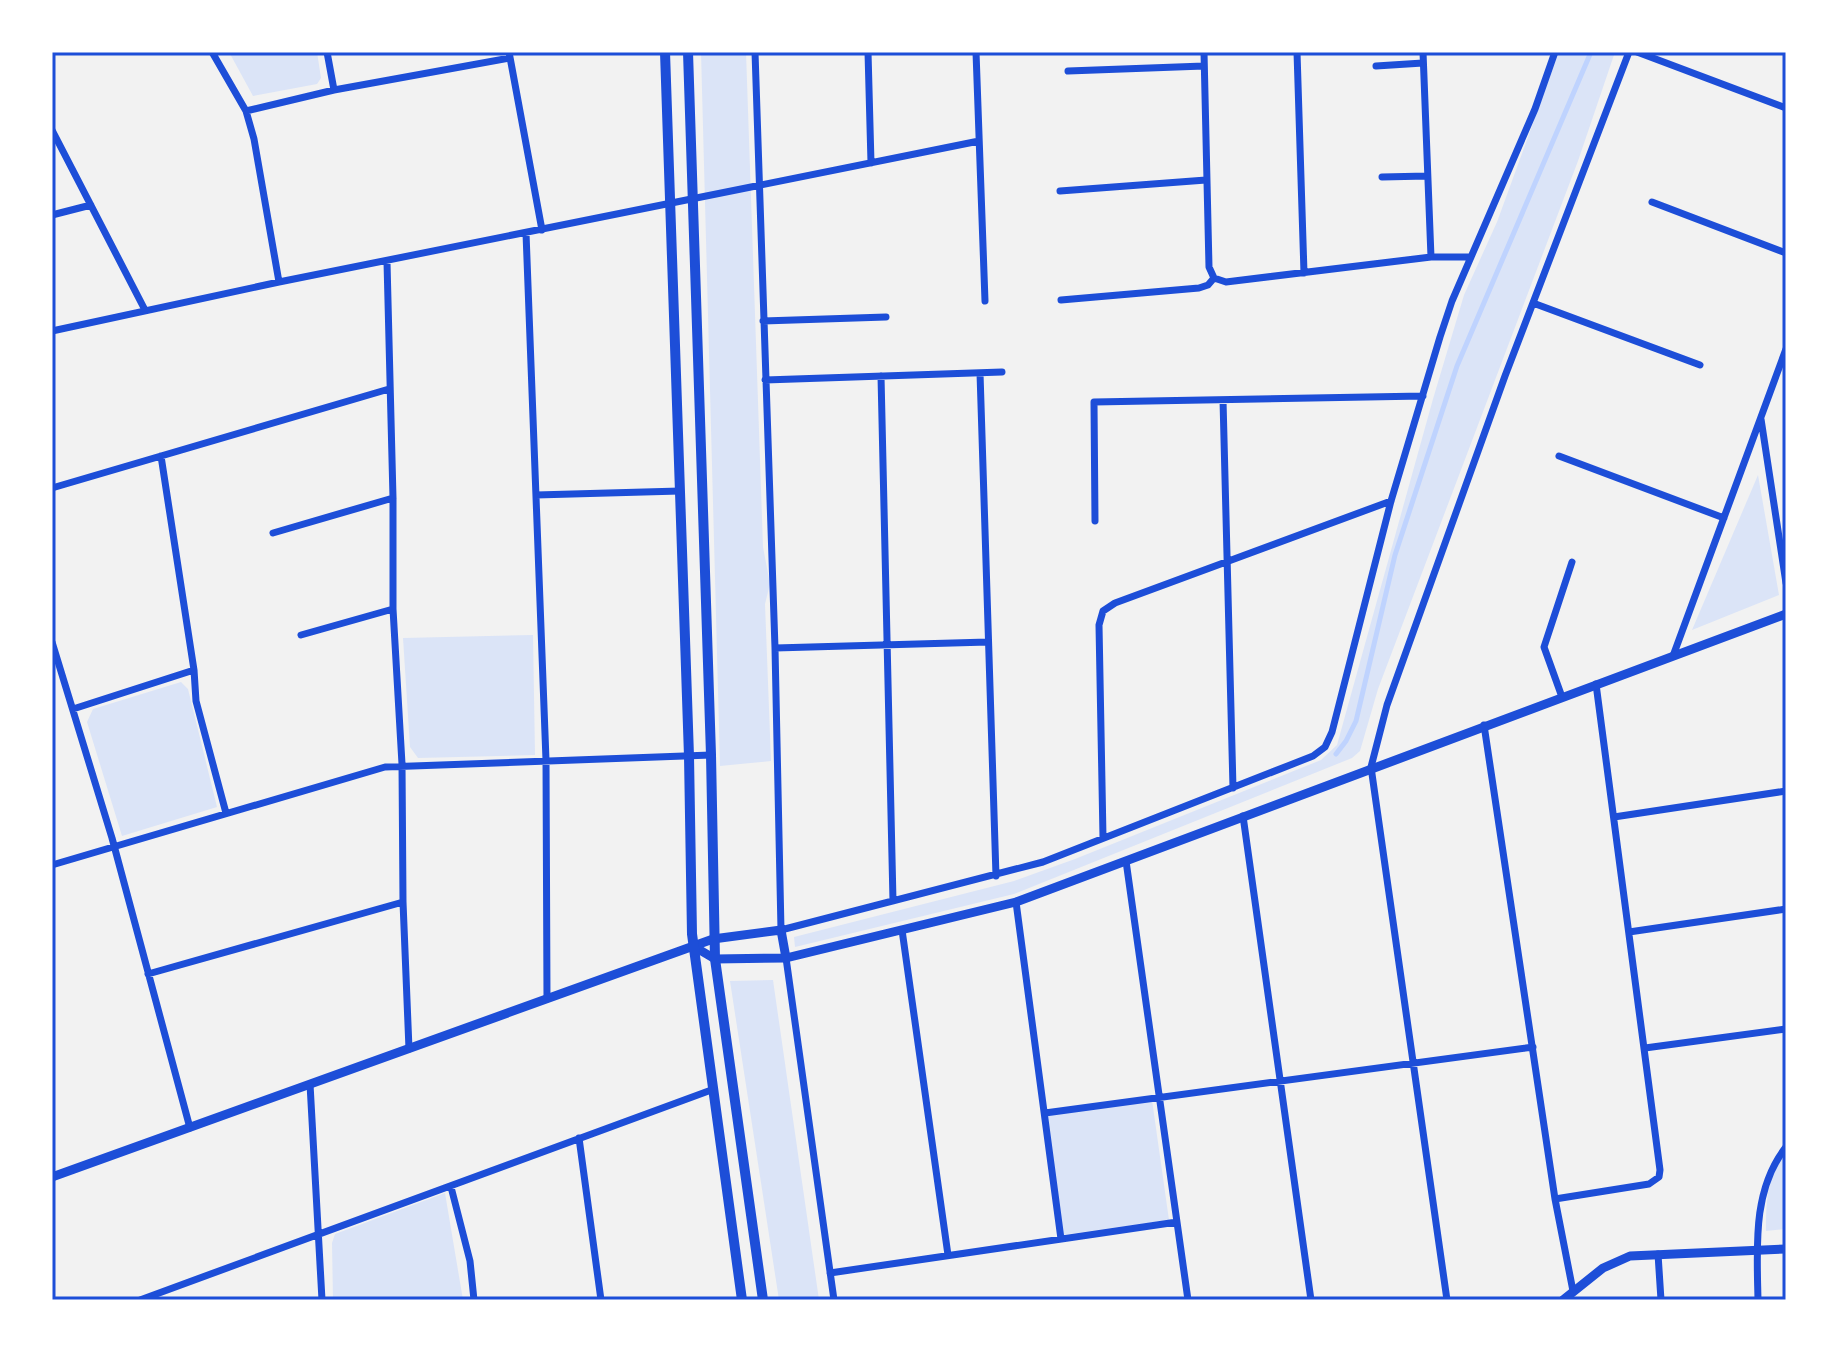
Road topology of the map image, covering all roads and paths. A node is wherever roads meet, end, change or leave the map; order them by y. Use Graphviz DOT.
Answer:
graph roads {
  1 [pos="212,52"];
  2 [pos="327,52"];
  3 [pos="665,52"];
  4 [pos="688,52"];
  5 [pos="755,52"];
  6 [pos="868,52"];
  7 [pos="976,52"];
  8 [pos="1204,52"];
  9 [pos="1297,52"];
  10 [pos="1423,52"];
  11 [pos="1555,52"];
  12 [pos="1629,52"];
  13 [pos="1637,52"];
  14 [pos="509,55"];
  15 [pos="1423,63"];
  16 [pos="1204,66"];
  17 [pos="1376,66"];
  18 [pos="1068,71"];
  19 [pos="334,90"];
  20 [pos="1786,108"];
  21 [pos="246,111"];
  22 [pos="52,130"];
  23 [pos="979,141"];
  24 [pos="871,163"];
  25 [pos="1427,176"];
  26 [pos="1382,177"];
  27 [pos="1206,180"];
  28 [pos="759,185"];
  29 [pos="1060,191"];
  30 [pos="692,200"];
  31 [pos="1652,202"];
  32 [pos="91,205"];
  33 [pos="670,205"];
  34 [pos="52,215"];
  35 [pos="542,230"];
  36 [pos="526,233"];
  37 [pos="1786,253"];
  38 [pos="1431,257"];
  39 [pos="1471,257"];
  40 [pos="387,262"];
  41 [pos="1304,273"];
  42 [pos="1214,278"];
  43 [pos="279,282"];
  44 [pos="1061,300"];
  45 [pos="985,301"];
  46 [pos="1533,303"];
  47 [pos="145,310"];
  48 [pos="886,317"];
  49 [pos="763,321"];
  50 [pos="52,331"];
  51 [pos="1786,349"];
  52 [pos="1700,365"];
  53 [pos="1002,372"];
  54 [pos="980,373"];
  55 [pos="881,376"];
  56 [pos="765,380"];
  57 [pos="389,389"];
  58 [pos="1423,396"];
  59 [pos="1223,400"];
  60 [pos="1761,417"];
  61 [pos="161,456"];
  62 [pos="1559,456"];
  63 [pos="52,488"];
  64 [pos="680,491"];
  65 [pos="536,495"];
  66 [pos="393,498"];
  67 [pos="1391,501"];
  68 [pos="1724,518"];
  69 [pos="1095,521"];
  70 [pos="273,533"];
  71 [pos="1572,562"];
  72 [pos="1226,563"];
  73 [pos="1786,583"];
  74 [pos="393,609"];
  75 [pos="1786,614"];
  76 [pos="301,635"];
  77 [pos="52,642"];
  78 [pos="988,642"];
  79 [pos="887,645"];
  80 [pos="775,648"];
  81 [pos="1673,656"];
  82 [pos="194,670"];
  83 [pos="1596,684"];
  84 [pos="1562,697"];
  85 [pos="73,709"];
  86 [pos="1484,725"];
  87 [pos="711,755"];
  88 [pos="689,756"];
  89 [pos="546,760"];
  90 [pos="402,764"];
  91 [pos="1371,767"];
  92 [pos="1233,788"];
  93 [pos="1786,791"];
  94 [pos="226,813"];
  95 [pos="1243,816"];
  96 [pos="1614,817"];
  97 [pos="1103,837"];
  98 [pos="114,847"];
  99 [pos="1126,861"];
  100 [pos="52,865"];
  101 [pos="996,876"];
  102 [pos="893,901"];
  103 [pos="403,902"];
  104 [pos="1016,902"];
  105 [pos="1786,909"];
  106 [pos="781,930"];
  107 [pos="902,930"];
  108 [pos="1629,932"];
  109 [pos="713,939"];
  110 [pos="693,946"];
  111 [pos="786,958"];
  112 [pos="715,959"];
  113 [pos="148,974"];
  114 [pos="547,999"];
  115 [pos="1786,1029"];
  116 [pos="1533,1047"];
  117 [pos="1645,1048"];
  118 [pos="409,1049"];
  119 [pos="1413,1064"];
  120 [pos="1280,1081"];
  121 [pos="310,1084"];
  122 [pos="714,1089"];
  123 [pos="1160,1098"];
  124 [pos="1045,1113"];
  125 [pos="190,1128"];
  126 [pos="579,1138"];
  127 [pos="1786,1147"];
  128 [pos="52,1177"];
  129 [pos="451,1187"];
  130 [pos="1555,1199"];
  131 [pos="1177,1222"];
  132 [pos="319,1235"];
  133 [pos="1061,1239"];
  134 [pos="1786,1249"];
  135 [pos="1757,1250"];
  136 [pos="1658,1254"];
  137 [pos="948,1255"];
  138 [pos="830,1273"];
  139 [pos="1573,1291"];
  140 [pos="140,1300"];
  141 [pos="322,1300"];
  142 [pos="474,1300"];
  143 [pos="601,1300"];
  144 [pos="742,1300"];
  145 [pos="763,1300"];
  146 [pos="834,1300"];
  147 [pos="1188,1300"];
  148 [pos="1311,1300"];
  149 [pos="1447,1300"];
  150 [pos="1563,1300"];
  151 [pos="1661,1300"];
  152 [pos="1758,1300"];
  1 -- 21 [label="street"];
  2 -- 19 [label="street"];
  3 -- 33 [label="main road"];
  4 -- 30 [label="main road"];
  5 -- 28 [label="street"];
  6 -- 24 [label="street"];
  7 -- 23 [label="street"];
  8 -- 16 [label="street"];
  9 -- 41 [label="street"];
  10 -- 15 [label="street"];
  11 -- 39 [label="street"];
  12 -- 46 [label="street"];
  13 -- 20 [label="street"];
  14 -- 19 [label="street"];
  14 -- 35 [label="street"];
  15 -- 17 [label="street"];
  15 -- 25 [label="street"];
  16 -- 18 [label="street"];
  16 -- 27 [label="street"];
  19 -- 21 [label="street"];
  21 -- 43 [label="street"];
  22 -- 32 [label="street"];
  23 -- 24 [label="street"];
  23 -- 45 [label="street"];
  24 -- 28 [label="street"];
  25 -- 26 [label="street"];
  25 -- 38 [label="street"];
  27 -- 29 [label="street"];
  27 -- 42 [label="street"];
  28 -- 30 [label="street"];
  28 -- 49 [label="street"];
  30 -- 33 [label="street"];
  30 -- 87 [label="main road"];
  31 -- 37 [label="street"];
  32 -- 34 [label="street"];
  32 -- 47 [label="street"];
  33 -- 35 [label="street"];
  33 -- 64 [label="main road"];
  35 -- 36 [label="street"];
  36 -- 40 [label="street"];
  36 -- 65 [label="street"];
  38 -- 39 [label="street"];
  38 -- 41 [label="street"];
  39 -- 58 [label="street"];
  40 -- 43 [label="street"];
  40 -- 57 [label="street"];
  41 -- 42 [label="street"];
  42 -- 44 [label="street"];
  43 -- 47 [label="street"];
  46 -- 52 [label="street"];
  46 -- 91 [label="street"];
  47 -- 50 [label="street"];
  48 -- 49 [label="street"];
  49 -- 56 [label="street"];
  51 -- 60 [label="street"];
  53 -- 54 [label="street"];
  54 -- 55 [label="street"];
  54 -- 78 [label="street"];
  55 -- 56 [label="street"];
  55 -- 79 [label="street"];
  56 -- 80 [label="street"];
  57 -- 61 [label="street"];
  57 -- 66 [label="street"];
  58 -- 59 [label="street"];
  58 -- 67 [label="street"];
  59 -- 69 [label="street"];
  59 -- 72 [label="street"];
  60 -- 68 [label="street"];
  60 -- 73 [label="street"];
  61 -- 63 [label="street"];
  61 -- 82 [label="street"];
  62 -- 68 [label="street"];
  64 -- 65 [label="street"];
  64 -- 88 [label="main road"];
  65 -- 89 [label="street"];
  66 -- 70 [label="street"];
  66 -- 74 [label="street"];
  67 -- 72 [label="street"];
  67 -- 92 [label="street"];
  68 -- 81 [label="street"];
  71 -- 84 [label="street"];
  72 -- 92 [label="street"];
  72 -- 97 [label="street"];
  74 -- 76 [label="street"];
  74 -- 90 [label="street"];
  75 -- 81 [label="street"];
  77 -- 85 [label="street"];
  78 -- 79 [label="street"];
  78 -- 101 [label="street"];
  79 -- 80 [label="street"];
  79 -- 102 [label="street"];
  80 -- 106 [label="street"];
  81 -- 83 [label="street"];
  82 -- 85 [label="street"];
  82 -- 94 [label="street"];
  83 -- 84 [label="street"];
  83 -- 96 [label="street"];
  84 -- 86 [label="street"];
  85 -- 98 [label="street"];
  86 -- 91 [label="street"];
  86 -- 116 [label="street"];
  87 -- 88 [label="street"];
  87 -- 109 [label="main road"];
  88 -- 89 [label="street"];
  88 -- 110 [label="main road"];
  89 -- 90 [label="street"];
  89 -- 114 [label="street"];
  90 -- 94 [label="street"];
  90 -- 103 [label="street"];
  91 -- 95 [label="street"];
  91 -- 119 [label="street"];
  92 -- 97 [label="street"];
  93 -- 96 [label="street"];
  94 -- 98 [label="street"];
  95 -- 99 [label="street"];
  95 -- 120 [label="street"];
  96 -- 108 [label="street"];
  97 -- 101 [label="street"];
  98 -- 100 [label="street"];
  98 -- 113 [label="street"];
  99 -- 104 [label="street"];
  99 -- 123 [label="street"];
  101 -- 102 [label="street"];
  102 -- 106 [label="street"];
  103 -- 113 [label="street"];
  103 -- 118 [label="street"];
  104 -- 107 [label="street"];
  104 -- 124 [label="street"];
  105 -- 108 [label="street"];
  106 -- 109 [label="street"];
  106 -- 111 [label="street"];
  107 -- 111 [label="street"];
  107 -- 137 [label="street"];
  108 -- 117 [label="street"];
  109 -- 110 [label="street"];
  109 -- 112 [label="main road"];
  110 -- 112 [label="street"];
  110 -- 114 [label="street"];
  110 -- 122 [label="main road"];
  111 -- 112 [label="street"];
  111 -- 138 [label="street"];
  112 -- 145 [label="main road"];
  113 -- 125 [label="street"];
  114 -- 118 [label="street"];
  115 -- 117 [label="street"];
  116 -- 119 [label="street"];
  116 -- 130 [label="street"];
  117 -- 130 [label="street"];
  118 -- 121 [label="street"];
  119 -- 120 [label="street"];
  119 -- 149 [label="street"];
  120 -- 123 [label="street"];
  120 -- 148 [label="street"];
  121 -- 125 [label="street"];
  121 -- 132 [label="street"];
  122 -- 126 [label="street"];
  122 -- 144 [label="main road"];
  123 -- 124 [label="street"];
  123 -- 131 [label="street"];
  124 -- 133 [label="street"];
  125 -- 128 [label="street"];
  126 -- 129 [label="street"];
  126 -- 143 [label="street"];
  127 -- 135 [label="street"];
  129 -- 132 [label="street"];
  129 -- 142 [label="street"];
  130 -- 139 [label="street"];
  131 -- 133 [label="street"];
  131 -- 147 [label="street"];
  132 -- 140 [label="street"];
  132 -- 141 [label="street"];
  133 -- 137 [label="street"];
  134 -- 135 [label="street"];
  135 -- 136 [label="street"];
  135 -- 152 [label="street"];
  136 -- 139 [label="street"];
  136 -- 151 [label="street"];
  137 -- 138 [label="street"];
  138 -- 146 [label="street"];
  139 -- 150 [label="street"];
}
